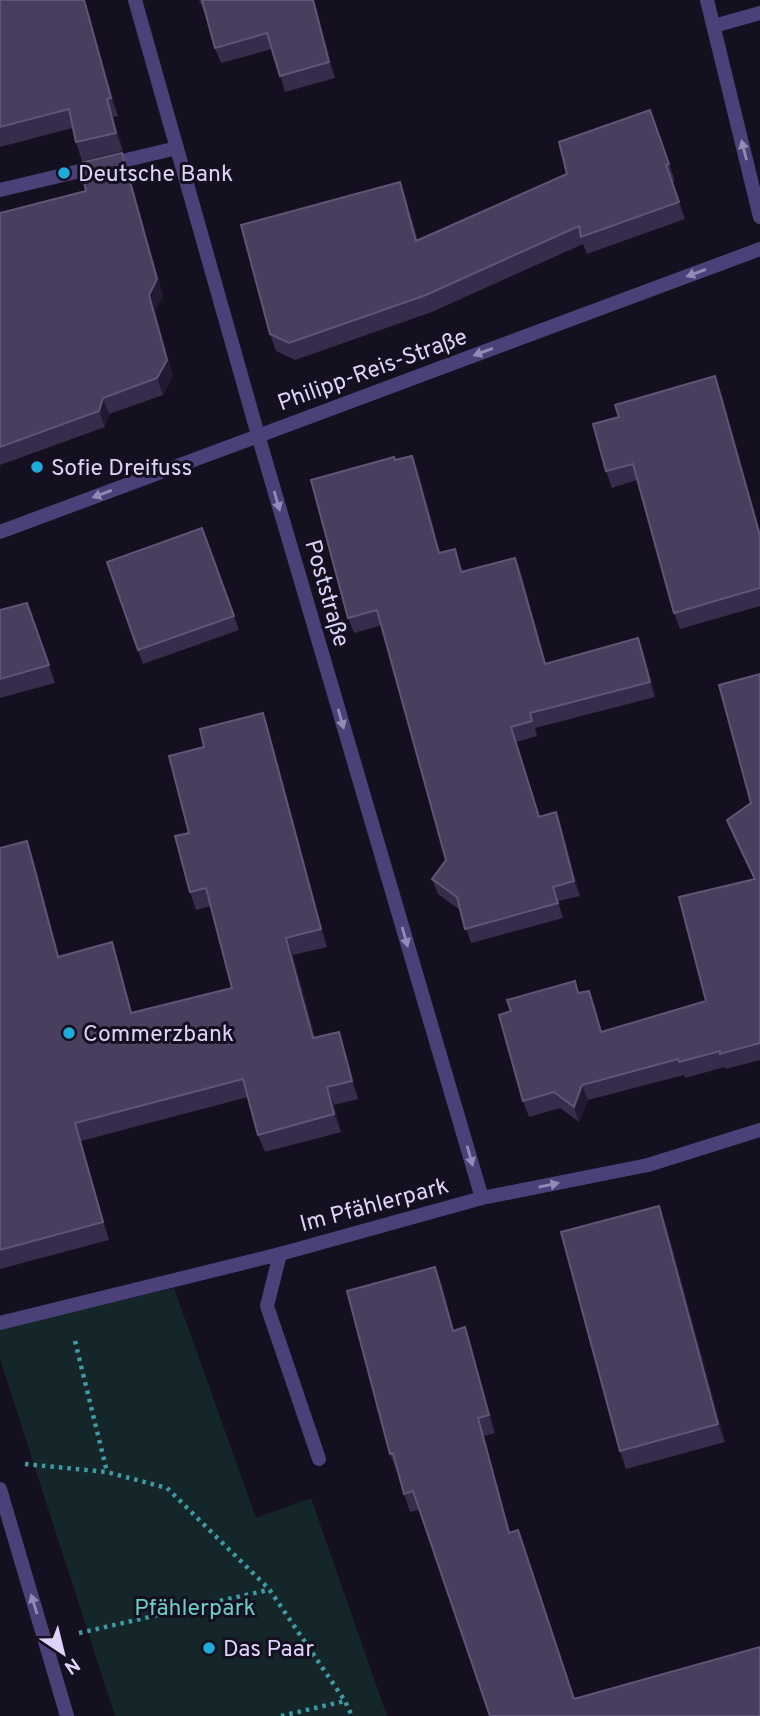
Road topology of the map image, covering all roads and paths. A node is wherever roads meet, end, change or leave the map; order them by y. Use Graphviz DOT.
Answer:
graph roads {
  1 [pos="135,0"];
  2 [pos="707,0"];
  3 [pos="760,13"];
  4 [pos="714,26"];
  5 [pos="177,148"];
  6 [pos="0,190"];
  7 [pos="760,217"];
  8 [pos="760,249"];
  9 [pos="258,435"];
  10 [pos="0,532"];
  11 [pos="760,1130"];
  12 [pos="482,1198"];
  13 [pos="281,1254"];
  14 [pos="67,1306"];
  15 [pos="0,1323"];
  16 [pos="319,1459"];
  17 [pos="13,1464"];
  18 [pos="107,1472"];
  19 [pos="0,1489"];
  20 [pos="269,1589"];
  21 [pos="45,1641"];
  22 [pos="345,1701"];
  23 [pos="67,1716"];
  24 [pos="281,1716"];
  25 [pos="352,1716"];
  1 -- 5 [label="street, Poststraße"];
  2 -- 4 [label="street"];
  3 -- 4 [label="street"];
  7 -- 4 [label="street, one-way"];
  5 -- 6 [label="street"];
  5 -- 9 [label="street, Poststraße"];
  8 -- 9 [label="street, Philipp-Reis-Straße, one-way"];
  9 -- 10 [label="street, Philipp-Reis-Straße, one-way"];
  9 -- 12 [label="street, Poststraße, one-way"];
  12 -- 11 [label="street, Im Pfählerpark, one-way"];
  12 -- 13 [label="street, Im Pfählerpark"];
  13 -- 14 [label="street, Im Pfählerpark"];
  13 -- 16 [label="street"];
  14 -- 15 [label="street, Im Pfählerpark"];
  14 -- 18 [label="path"];
  17 -- 18 [label="path"];
  18 -- 20 [label="path"];
  21 -- 19 [label="street, one-way"];
  20 -- 21 [label="path"];
  20 -- 22 [label="path"];
  21 -- 23 [label="street"];
  22 -- 24 [label="path"];
  22 -- 25 [label="path"];
}
